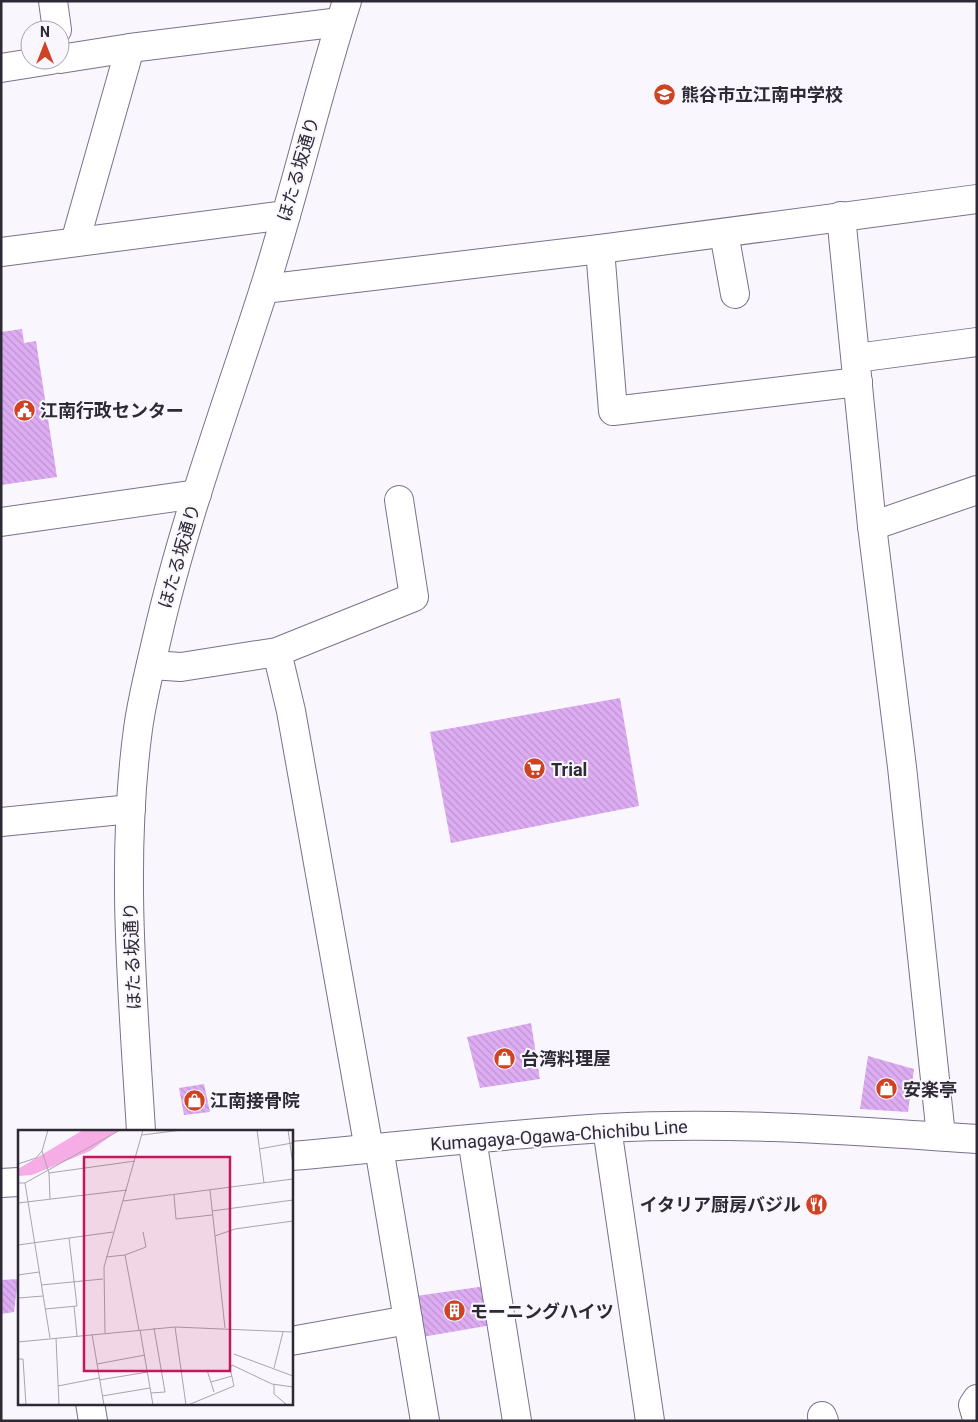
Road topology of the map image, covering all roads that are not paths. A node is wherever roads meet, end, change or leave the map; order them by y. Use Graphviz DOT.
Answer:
graph roads {
  1 [pos="53,1"];
  2 [pos="344,12"];
  3 [pos="56,20"];
  4 [pos="130,48"];
  5 [pos="70,56"];
  6 [pos="20,64"];
  7 [pos="1,68"];
  8 [pos="977,199"];
  9 [pos="286,215"];
  10 [pos="841,216"];
  11 [pos="724,232"];
  12 [pos="75,242"];
  13 [pos="600,249"];
  14 [pos="1,252"];
  15 [pos="264,289"];
  16 [pos="735,294"];
  17 [pos="977,342"];
  18 [pos="857,370"];
  19 [pos="977,490"];
  20 [pos="197,494"];
  21 [pos="399,500"];
  22 [pos="1,522"];
  23 [pos="872,526"];
  24 [pos="277,652"];
  25 [pos="151,664"];
  26 [pos="131,808"];
  27 [pos="1,822"];
  28 [pos="607,1128"];
  29 [pos="140,1130"];
  30 [pos="941,1136"];
  31 [pos="472,1139"];
  32 [pos="977,1139"];
  33 [pos="374,1149"];
  34 [pos="292,1156"];
  35 [pos="18,1182"];
  36 [pos="1,1184"];
  37 [pos="408,1320"];
  38 [pos="292,1341"];
  39 [pos="977,1399"];
  40 [pos="90,1404"];
  41 [pos="977,1419"];
  42 [pos="93,1421"];
  43 [pos="425,1421"];
  44 [pos="517,1421"];
  45 [pos="650,1421"];
  1 -- 3 [label="street"];
  2 -- 4 [label="street"];
  2 -- 9 [label="street, ほたる坂通り"];
  4 -- 5 [label="street"];
  4 -- 12 [label="street"];
  6 -- 7 [label="street"];
  8 -- 10 [label="street"];
  9 -- 12 [label="street"];
  9 -- 15 [label="street, ほたる坂通り"];
  10 -- 11 [label="street"];
  10 -- 18 [label="street"];
  11 -- 13 [label="street"];
  11 -- 16 [label="street"];
  12 -- 14 [label="street"];
  13 -- 15 [label="street"];
  13 -- 18 [label="street"];
  15 -- 20 [label="street, ほたる坂通り"];
  17 -- 18 [label="street"];
  18 -- 23 [label="street"];
  19 -- 23 [label="street"];
  20 -- 22 [label="street"];
  20 -- 25 [label="street, ほたる坂通り"];
  21 -- 24 [label="street"];
  23 -- 30 [label="street"];
  24 -- 25 [label="street"];
  24 -- 33 [label="street"];
  25 -- 26 [label="street, ほたる坂通り"];
  26 -- 27 [label="street"];
  26 -- 29 [label="street, ほたる坂通り"];
  28 -- 30 [label="street, Kumagaya-Ogawa-Chichibu Line"];
  28 -- 31 [label="street, Kumagaya-Ogawa-Chichibu Line"];
  28 -- 45 [label="street"];
  30 -- 32 [label="street, Kumagaya-Ogawa-Chichibu Line"];
  31 -- 33 [label="street, Kumagaya-Ogawa-Chichibu Line"];
  31 -- 44 [label="street"];
  33 -- 34 [label="street, Kumagaya-Ogawa-Chichibu Line"];
  33 -- 37 [label="street"];
  35 -- 36 [label="street"];
  37 -- 38 [label="street"];
  37 -- 43 [label="street"];
  39 -- 41 [label="street"];
  40 -- 42 [label="street"];
}
